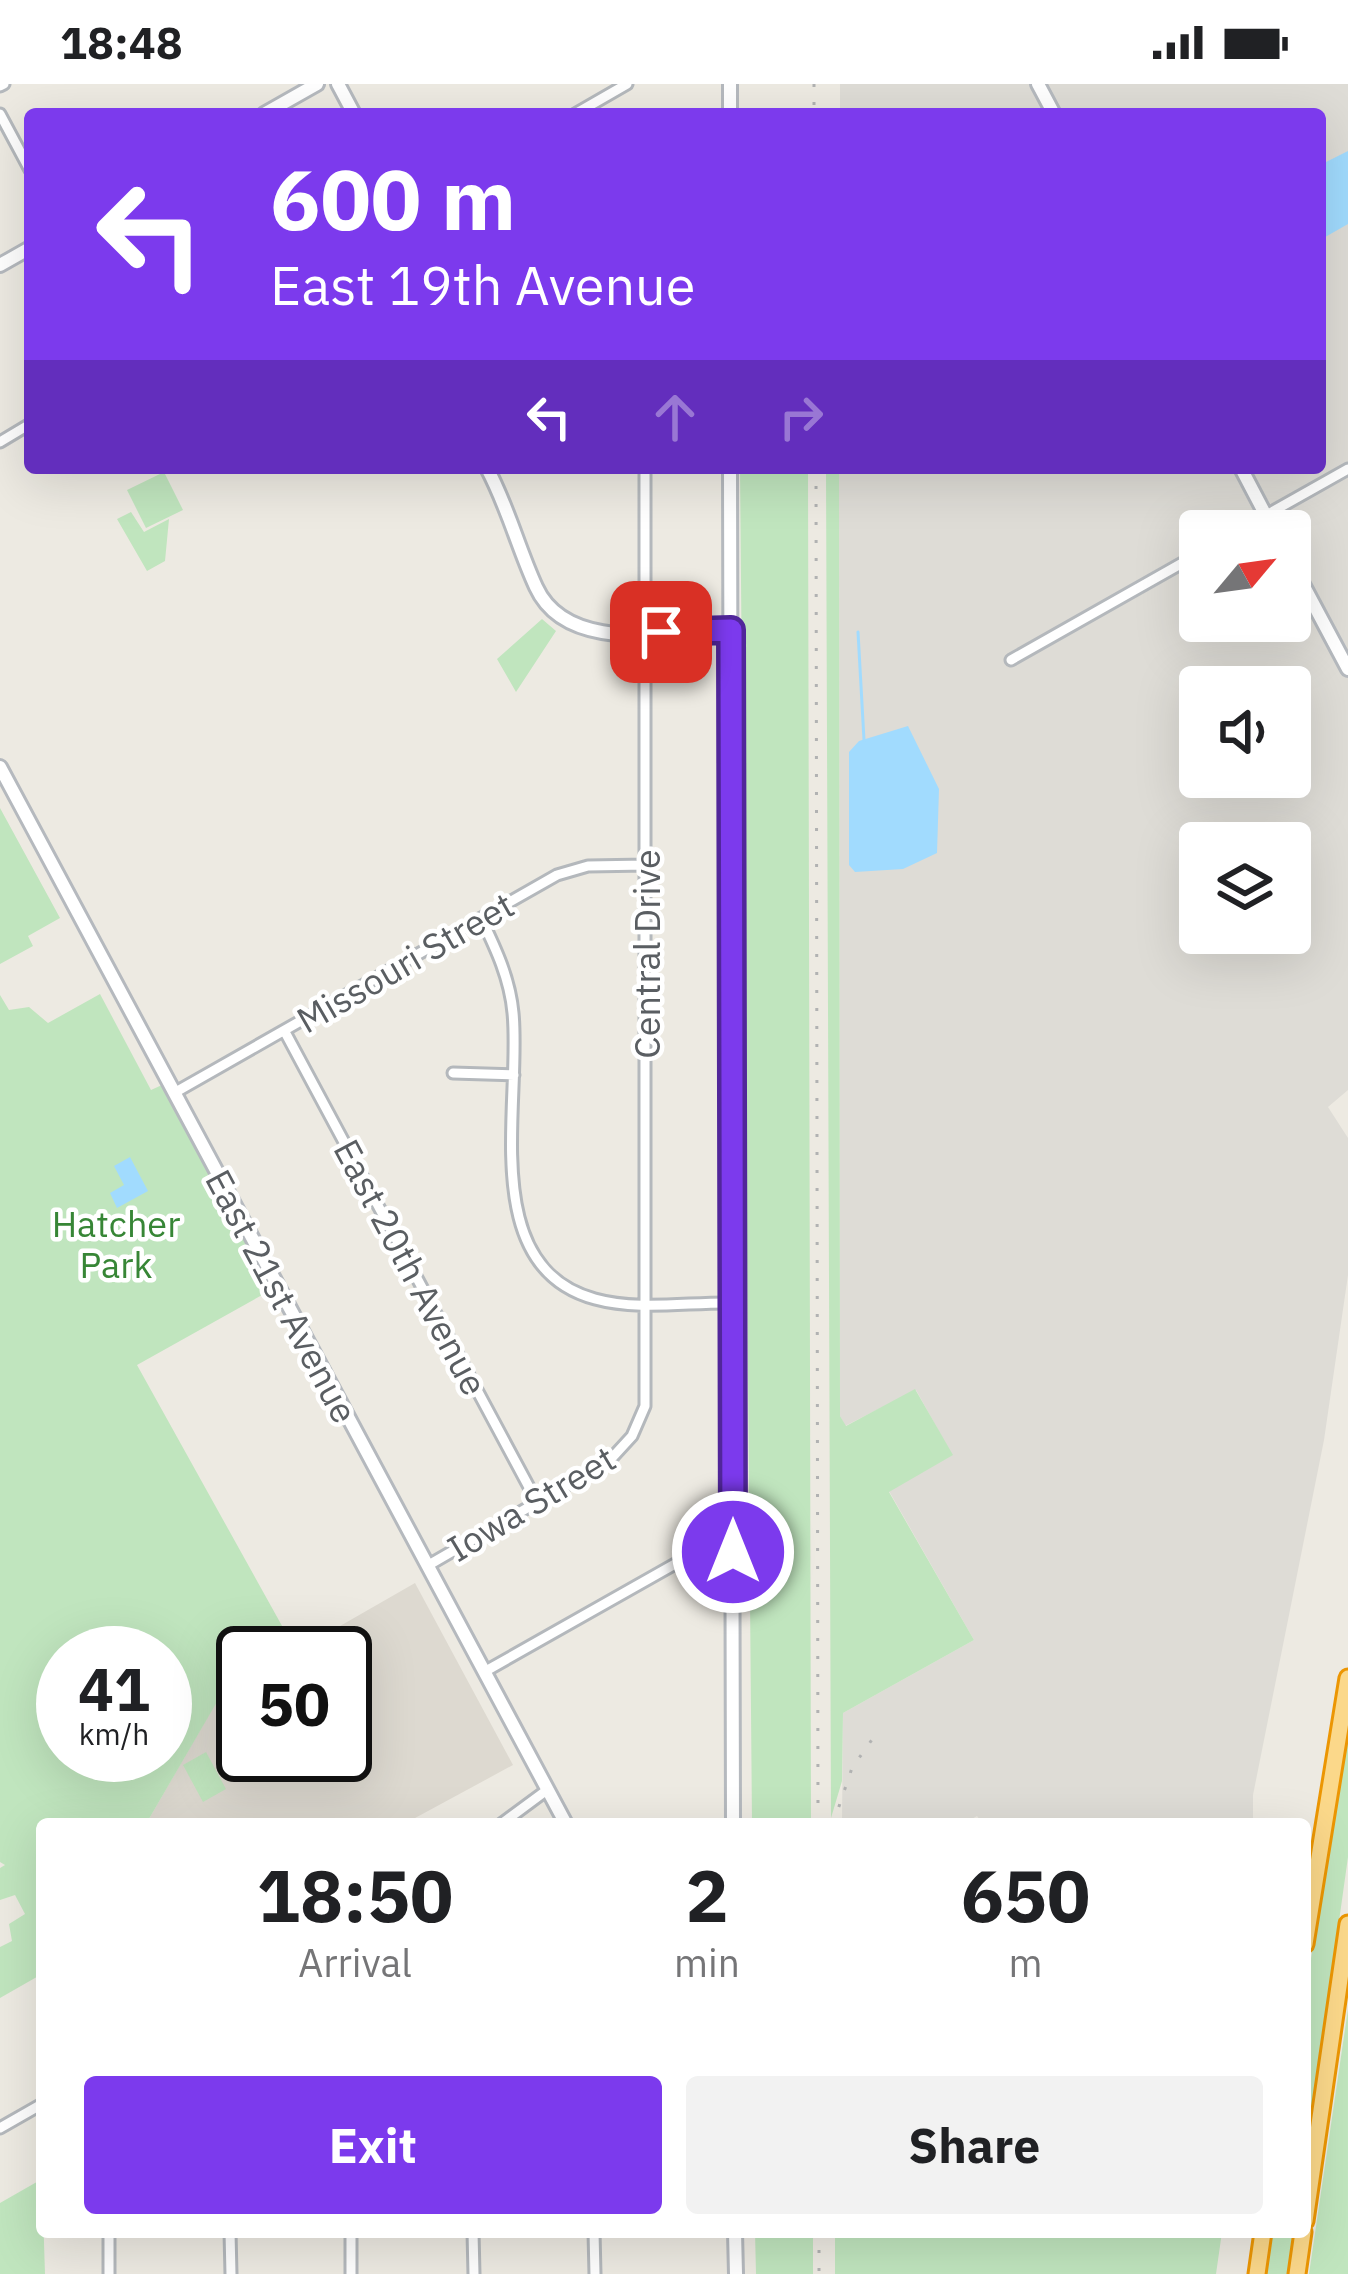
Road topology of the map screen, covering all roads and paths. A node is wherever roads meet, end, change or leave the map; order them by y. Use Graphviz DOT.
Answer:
graph roads {
  1 [pos="317,84"];
  2 [pos="627,84"];
  3 [pos="275,108"];
  4 [pos="585,108"];
  5 [pos="0,114"];
  6 [pos="24,159"];
  7 [pos="1348,469"];
  8 [pos="490,474"];
  9 [pos="645,474"];
  10 [pos="730,474"];
  11 [pos="1244,474"];
  12 [pos="1263,510"];
  13 [pos="1275,510"];
  14 [pos="1179,565"];
  15 [pos="1311,599"];
  16 [pos="731,630"];
  17 [pos="646,632"];
  18 [pos="1011,660"];
  19 [pos="1348,669"];
  20 [pos="0,767"];
  21 [pos="646,866"];
  22 [pos="481,918"];
  23 [pos="285,1031"];
  24 [pos="453,1073"];
  25 [pos="514,1075"];
  26 [pos="174,1094"];
  27 [pos="647,1303"];
  28 [pos="733,1303"];
  29 [pos="632,1436"];
  30 [pos="537,1502"];
  31 [pos="733,1552"];
  32 [pos="427,1566"];
  33 [pos="1348,1659"];
  34 [pos="484,1672"];
  35 [pos="1346,1686"];
  36 [pos="548,1790"];
  37 [pos="509,1818"];
  38 [pos="563,1818"];
  39 [pos="733,1818"];
  40 [pos="1311,1906"];
  41 [pos="1348,1924"];
  42 [pos="36,2107"];
  43 [pos="0,2128"];
  44 [pos="1311,2180"];
  45 [pos="109,2238"];
  46 [pos="230,2238"];
  47 [pos="351,2238"];
  48 [pos="473,2238"];
  49 [pos="594,2238"];
  50 [pos="735,2238"];
  51 [pos="1262,2238"];
  52 [pos="1303,2238"];
  53 [pos="109,2274"];
  54 [pos="231,2274"];
  55 [pos="351,2274"];
  56 [pos="474,2274"];
  57 [pos="595,2274"];
  58 [pos="736,2274"];
  59 [pos="1257,2274"];
  60 [pos="1297,2274"];
  1 -- 3 [label="street"];
  2 -- 4 [label="street"];
  5 -- 6 [label="street"];
  7 -- 13 [label="street"];
  8 -- 17 [label="street"];
  9 -- 17 [label="street, Central Drive"];
  10 -- 16 [label="street"];
  11 -- 12 [label="street"];
  14 -- 18 [label="street"];
  15 -- 19 [label="street"];
  16 -- 17 [label="street"];
  16 -- 28 [label="street"];
  17 -- 21 [label="street, Central Drive"];
  20 -- 26 [label="street, East 21st Avenue"];
  21 -- 22 [label="street, Missouri Street"];
  21 -- 27 [label="street, Central Drive"];
  22 -- 23 [label="street, Missouri Street"];
  22 -- 25 [label="street"];
  23 -- 26 [label="street, Missouri Street"];
  23 -- 30 [label="street, East 20th Avenue"];
  24 -- 25 [label="street"];
  25 -- 27 [label="street"];
  26 -- 32 [label="street, East 21st Avenue"];
  27 -- 28 [label="street"];
  27 -- 29 [label="street, Central Drive"];
  28 -- 31 [label="street"];
  29 -- 30 [label="street, Iowa Street"];
  30 -- 32 [label="street, Iowa Street"];
  31 -- 34 [label="street"];
  31 -- 39 [label="street"];
  32 -- 34 [label="street, East 21st Avenue"];
  33 -- 35 [label="highway"];
  34 -- 36 [label="street, East 21st Avenue"];
  35 -- 40 [label="highway"];
  36 -- 37 [label="street"];
  36 -- 38 [label="street, East 21st Avenue"];
  41 -- 44 [label="highway"];
  42 -- 43 [label="street"];
  45 -- 53 [label="street"];
  46 -- 54 [label="street"];
  47 -- 55 [label="street"];
  48 -- 56 [label="street"];
  49 -- 57 [label="street"];
  50 -- 58 [label="street"];
  51 -- 59 [label="highway"];
  52 -- 60 [label="highway"];
}
